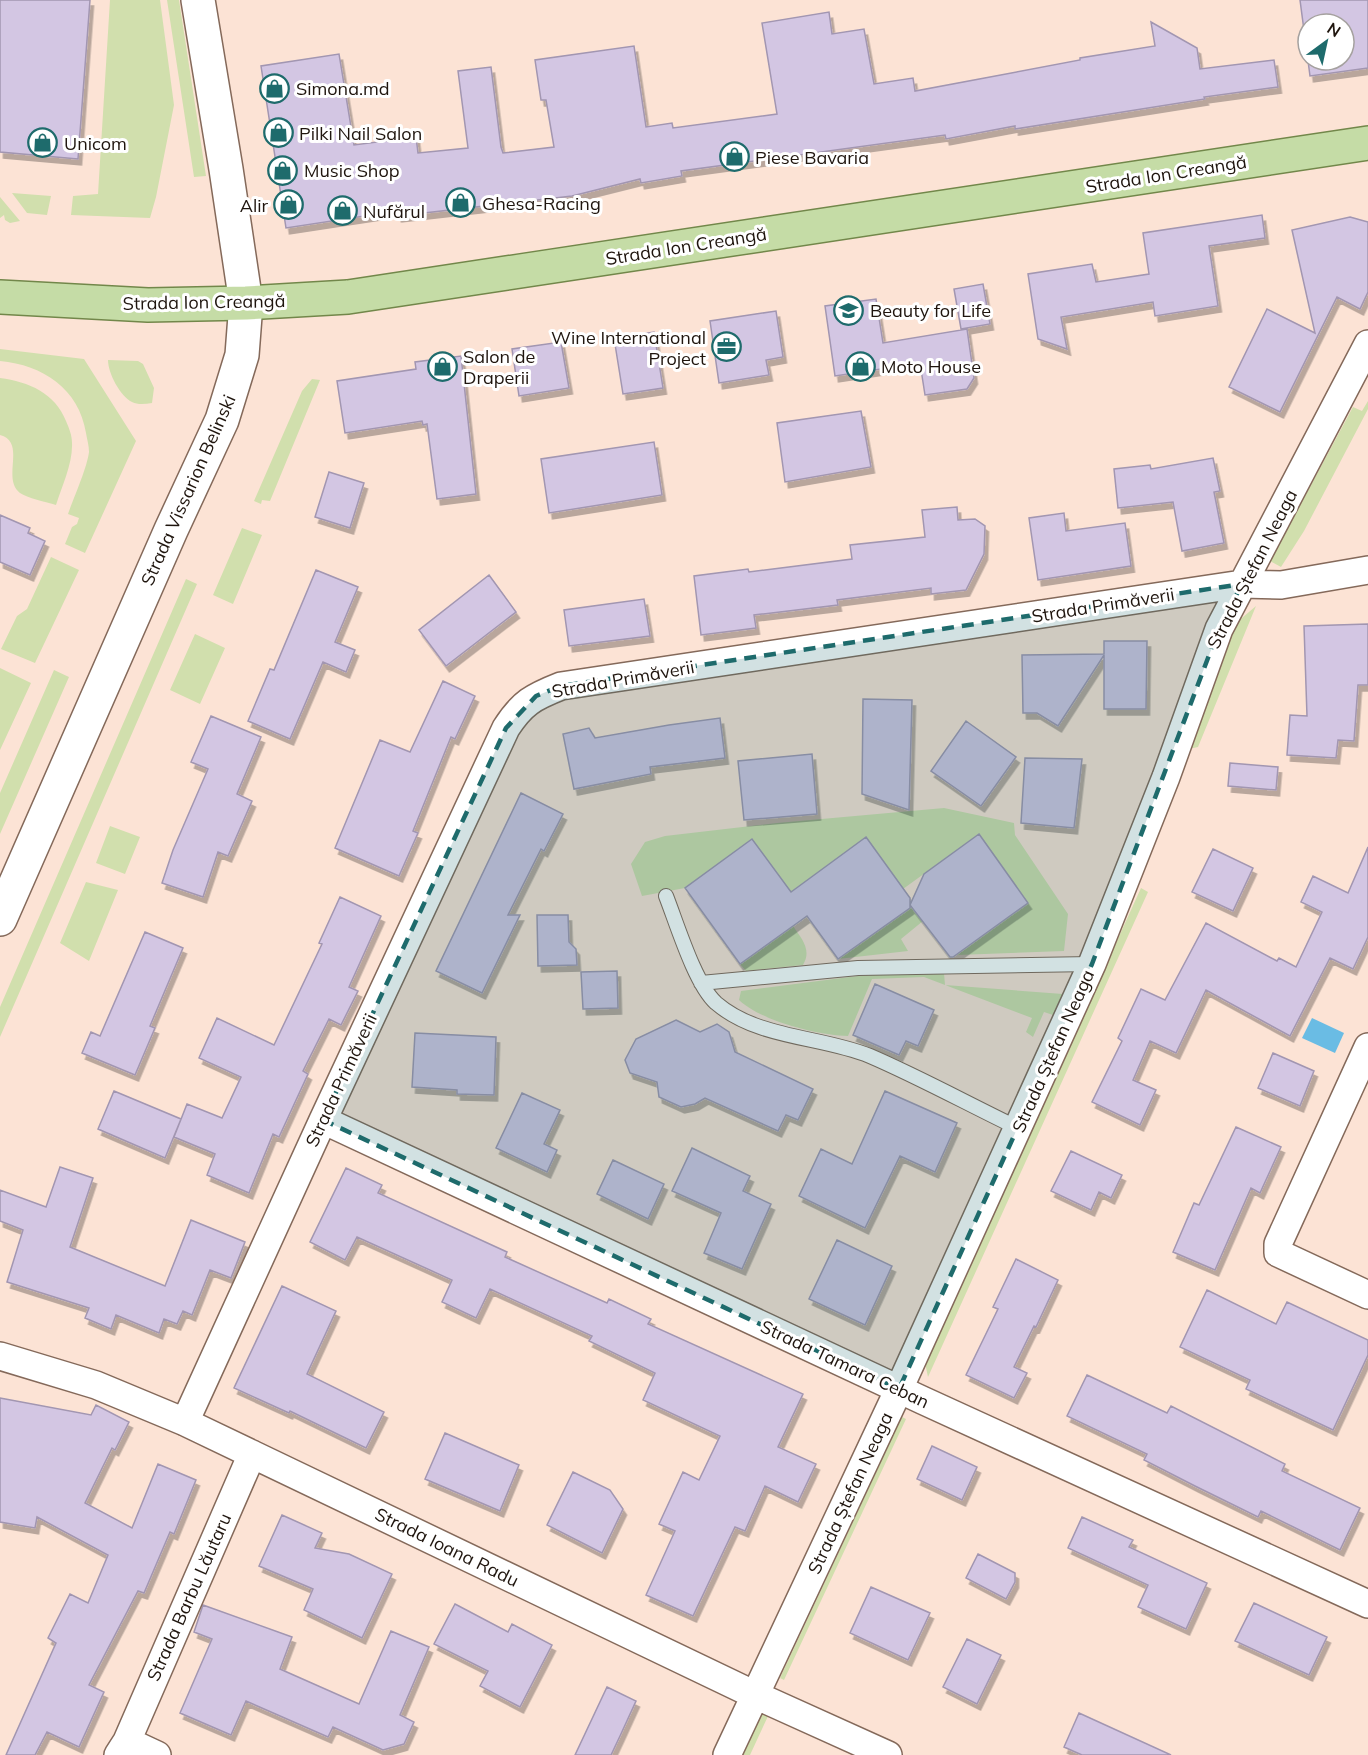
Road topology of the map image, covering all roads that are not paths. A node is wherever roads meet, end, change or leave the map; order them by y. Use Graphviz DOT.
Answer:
graph roads {
  1 [pos="198,0"];
  2 [pos="1368,143"];
  3 [pos="0,297"];
  4 [pos="246,303"];
  5 [pos="1367,349"];
  6 [pos="1368,570"];
  7 [pos="1242,584"];
  8 [pos="666,896"];
  9 [pos="0,919"];
  10 [pos="1092,964"];
  11 [pos="700,982"];
  12 [pos="1368,1047"];
  13 [pos="322,1120"];
  14 [pos="1018,1128"];
  15 [pos="1368,1295"];
  16 [pos="0,1356"];
  17 [pos="899,1389"];
  18 [pos="185,1422"];
  19 [pos="252,1454"];
  20 [pos="1368,1604"];
  21 [pos="755,1695"];
  22 [pos="122,1748"];
  23 [pos="158,1755"];
  24 [pos="728,1755"];
  25 [pos="888,1755"];
  1 -- 4 [label="main road, Strada Vissarion Belinski"];
  2 -- 4 [label="main road, Strada Ion Creangă"];
  3 -- 4 [label="main road, Strada Ion Creangă"];
  4 -- 9 [label="main road, Strada Vissarion Belinski"];
  5 -- 7 [label="street, Strada Ștefan Neaga"];
  6 -- 7 [label="street, Strada Primăverii"];
  7 -- 10 [label="street, Strada Ștefan Neaga"];
  7 -- 13 [label="street, Strada Primăverii"];
  8 -- 11 [label="lane"];
  10 -- 11 [label="lane"];
  10 -- 14 [label="street, Strada Ștefan Neaga"];
  11 -- 14 [label="lane"];
  12 -- 15 [label="street"];
  13 -- 17 [label="street, Strada Tamara Ceban"];
  13 -- 18 [label="street, Strada Primăverii"];
  14 -- 17 [label="street, Strada Ștefan Neaga"];
  16 -- 18 [label="street, Strada Ioana Radu"];
  17 -- 20 [label="street, Strada Tamara Ceban"];
  17 -- 21 [label="street, Strada Ștefan Neaga"];
  18 -- 19 [label="street, Strada Ioana Radu"];
  19 -- 21 [label="street, Strada Ioana Radu"];
  19 -- 22 [label="street, Strada Barbu Lăutaru"];
  21 -- 24 [label="street, Strada Ștefan Neaga"];
  21 -- 25 [label="street, Strada Ioana Radu"];
  22 -- 23 [label="street, Strada Barbu Lăutaru"];
}
